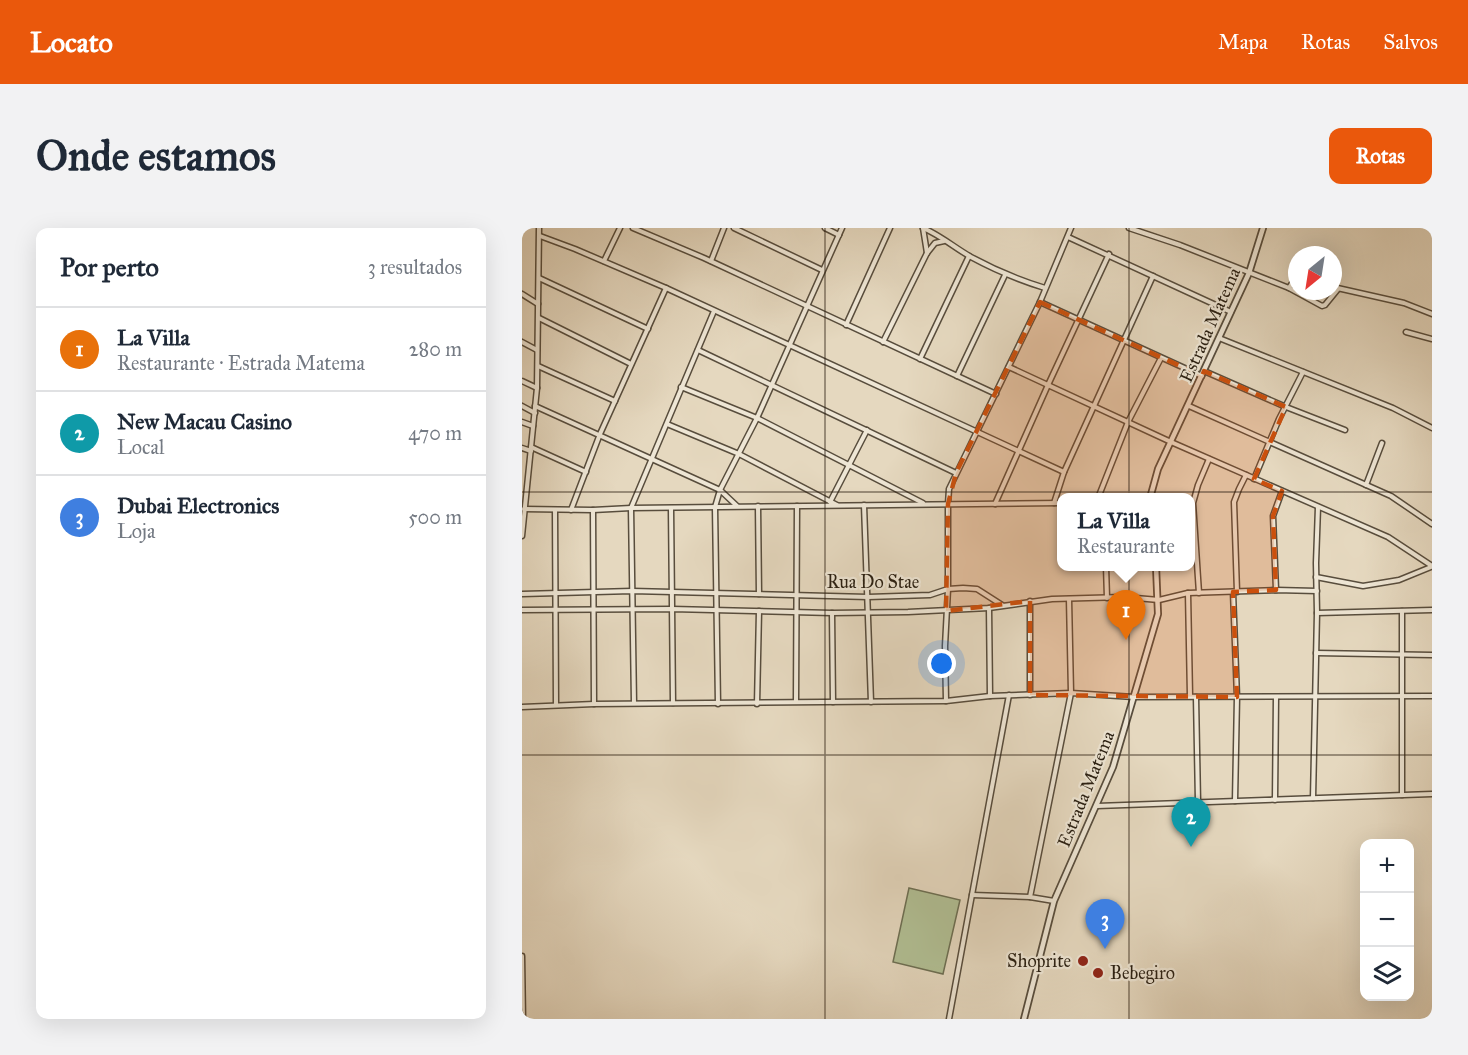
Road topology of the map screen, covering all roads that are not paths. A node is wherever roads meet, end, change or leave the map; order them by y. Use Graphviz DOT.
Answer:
graph roads {
  1 [pos="532,228"];
  2 [pos="540,228"];
  3 [pos="620,228"];
  4 [pos="633,228"];
  5 [pos="724,228"];
  6 [pos="734,228"];
  7 [pos="825,228"];
  8 [pos="842,228"];
  9 [pos="890,228"];
  10 [pos="923,228"];
  11 [pos="1071,228"];
  12 [pos="1129,228"];
  13 [pos="1263,228"];
  14 [pos="839,235"];
  15 [pos="540,236"];
  16 [pos="1068,237"];
  17 [pos="944,241"];
  18 [pos="927,253"];
  19 [pos="1109,254"];
  20 [pos="969,256"];
  21 [pos="604,261"];
  22 [pos="711,261"];
  23 [pos="822,270"];
  24 [pos="1249,273"];
  25 [pos="1005,275"];
  26 [pos="1153,276"];
  27 [pos="539,278"];
  28 [pos="666,288"];
  29 [pos="1045,288"];
  30 [pos="1288,288"];
  31 [pos="1342,290"];
  32 [pos="522,294"];
  33 [pos="1311,300"];
  34 [pos="1328,300"];
  35 [pos="1040,302"];
  36 [pos="538,304"];
  37 [pos="807,306"];
  38 [pos="714,311"];
  39 [pos="1231,312"];
  40 [pos="1432,314"];
  41 [pos="539,318"];
  42 [pos="1077,320"];
  43 [pos="846,325"];
  44 [pos="648,329"];
  45 [pos="1406,332"];
  46 [pos="1219,338"];
  47 [pos="1432,339"];
  48 [pos="1124,340"];
  49 [pos="522,342"];
  50 [pos="884,342"];
  51 [pos="789,345"];
  52 [pos="538,350"];
  53 [pos="698,351"];
  54 [pos="1161,358"];
  55 [pos="920,359"];
  56 [pos="631,364"];
  57 [pos="538,366"];
  58 [pos="1009,367"];
  59 [pos="1303,372"];
  60 [pos="1203,374"];
  61 [pos="957,376"];
  62 [pos="522,381"];
  63 [pos="771,385"];
  64 [pos="1048,385"];
  65 [pos="681,387"];
  66 [pos="537,388"];
  67 [pos="996,394"];
  68 [pos="615,401"];
  69 [pos="522,406"];
  70 [pos="535,406"];
  71 [pos="1189,406"];
  72 [pos="1094,407"];
  73 [pos="1286,407"];
  74 [pos="535,413"];
  75 [pos="756,418"];
  76 [pos="522,422"];
  77 [pos="1128,422"];
  78 [pos="667,424"];
  79 [pos="533,426"];
  80 [pos="1432,428"];
  81 [pos="1345,429"];
  82 [pos="867,430"];
  83 [pos="978,432"];
  84 [pos="600,434"];
  85 [pos="1171,442"];
  86 [pos="1269,442"];
  87 [pos="1382,443"];
  88 [pos="522,448"];
  89 [pos="531,449"];
  90 [pos="1018,451"];
  91 [pos="739,454"];
  92 [pos="652,459"];
  93 [pos="1209,459"];
  94 [pos="849,464"];
  95 [pos="586,472"];
  96 [pos="1064,472"];
  97 [pos="956,473"];
  98 [pos="1246,475"];
  99 [pos="1254,479"];
  100 [pos="1366,485"];
  101 [pos="720,490"];
  102 [pos="1282,491"];
  103 [pos="1057,493"];
  104 [pos="1100,493"];
  105 [pos="1151,493"];
  106 [pos="1057,494"];
  107 [pos="1195,496"];
  108 [pos="523,502"];
  109 [pos="830,502"];
  110 [pos="1054,503"];
  111 [pos="948,504"];
  112 [pos="995,504"];
  113 [pos="837,505"];
  114 [pos="864,505"];
  115 [pos="926,505"];
  116 [pos="758,506"];
  117 [pos="797,506"];
  118 [pos="715,507"];
  119 [pos="738,507"];
  120 [pos="1318,507"];
  121 [pos="631,508"];
  122 [pos="671,508"];
  123 [pos="524,509"];
  124 [pos="555,510"];
  125 [pos="571,510"];
  126 [pos="593,510"];
  127 [pos="1432,524"];
  128 [pos="522,536"];
  129 [pos="1195,539"];
  130 [pos="1432,566"];
  131 [pos="1106,571"];
  132 [pos="1156,571"];
  133 [pos="1316,577"];
  134 [pos="948,589"];
  135 [pos="1276,590"];
  136 [pos="594,591"];
  137 [pos="632,591"];
  138 [pos="1317,591"];
  139 [pos="555,592"];
  140 [pos="672,592"];
  141 [pos="715,592"];
  142 [pos="1235,592"];
  143 [pos="1188,593"];
  144 [pos="1198,593"];
  145 [pos="522,594"];
  146 [pos="759,594"];
  147 [pos="797,595"];
  148 [pos="868,597"];
  149 [pos="1107,598"];
  150 [pos="1069,599"];
  151 [pos="1159,600"];
  152 [pos="1030,601"];
  153 [pos="1002,605"];
  154 [pos="594,608"];
  155 [pos="988,608"];
  156 [pos="555,609"];
  157 [pos="632,609"];
  158 [pos="672,609"];
  159 [pos="522,610"];
  160 [pos="716,610"];
  161 [pos="1432,610"];
  162 [pos="759,611"];
  163 [pos="946,611"];
  164 [pos="1402,611"];
  165 [pos="797,612"];
  166 [pos="869,612"];
  167 [pos="832,613"];
  168 [pos="1317,613"];
  169 [pos="1316,653"];
  170 [pos="1402,655"];
  171 [pos="1432,655"];
  172 [pos="1071,693"];
  173 [pos="1030,694"];
  174 [pos="1009,695"];
  175 [pos="990,696"];
  176 [pos="1190,696"];
  177 [pos="1401,696"];
  178 [pos="1432,696"];
  179 [pos="1134,697"];
  180 [pos="1196,697"];
  181 [pos="1237,697"];
  182 [pos="1276,697"];
  183 [pos="1316,697"];
  184 [pos="796,701"];
  185 [pos="946,701"];
  186 [pos="833,702"];
  187 [pos="871,702"];
  188 [pos="673,703"];
  189 [pos="594,704"];
  190 [pos="634,704"];
  191 [pos="718,704"];
  192 [pos="757,704"];
  193 [pos="556,705"];
  194 [pos="522,707"];
  195 [pos="1432,794"];
  196 [pos="1402,795"];
  197 [pos="1313,798"];
  198 [pos="1235,801"];
  199 [pos="1275,801"];
  200 [pos="1198,802"];
  201 [pos="1097,806"];
  202 [pos="972,895"];
  203 [pos="1030,897"];
  204 [pos="1054,901"];
  205 [pos="522,956"];
  206 [pos="523,1006"];
  207 [pos="523,1019"];
  208 [pos="949,1019"];
  209 [pos="1024,1019"];
  1 -- 2 [label="street"];
  2 -- 15 [label="street"];
  3 -- 21 [label="street"];
  4 -- 22 [label="street"];
  5 -- 22 [label="street"];
  6 -- 23 [label="street"];
  7 -- 14 [label="street"];
  8 -- 14 [label="street"];
  9 -- 43 [label="street"];
  10 -- 17 [label="street"];
  10 -- 18 [label="street"];
  11 -- 16 [label="street"];
  12 -- 24 [label="street"];
  13 -- 24 [label="street, Estrada Matema"];
  14 -- 23 [label="street"];
  15 -- 21 [label="street"];
  15 -- 27 [label="street"];
  16 -- 19 [label="street"];
  16 -- 29 [label="street"];
  17 -- 18 [label="street"];
  17 -- 20 [label="street"];
  18 -- 50 [label="street"];
  19 -- 26 [label="street"];
  19 -- 42 [label="street"];
  20 -- 25 [label="street"];
  20 -- 55 [label="street"];
  21 -- 28 [label="street"];
  22 -- 37 [label="street"];
  23 -- 37 [label="street"];
  24 -- 30 [label="street"];
  24 -- 39 [label="street, Estrada Matema"];
  25 -- 29 [label="street"];
  25 -- 61 [label="street"];
  26 -- 39 [label="street"];
  26 -- 48 [label="street"];
  27 -- 36 [label="street"];
  27 -- 44 [label="street"];
  28 -- 38 [label="street"];
  28 -- 44 [label="street"];
  29 -- 35 [label="street"];
  31 -- 40 [label="street"];
  32 -- 36 [label="street"];
  33 -- 34 [label="street"];
  35 -- 42 [label="street"];
  35 -- 58 [label="street"];
  36 -- 41 [label="street"];
  37 -- 43 [label="street"];
  37 -- 51 [label="street"];
  38 -- 51 [label="street"];
  38 -- 53 [label="street"];
  39 -- 46 [label="street, Estrada Matema"];
  41 -- 52 [label="street"];
  41 -- 56 [label="street"];
  42 -- 48 [label="street"];
  42 -- 64 [label="street"];
  43 -- 50 [label="street"];
  44 -- 56 [label="street"];
  45 -- 47 [label="street"];
  46 -- 59 [label="street"];
  46 -- 60 [label="street, Estrada Matema"];
  48 -- 54 [label="street"];
  48 -- 72 [label="street"];
  49 -- 52 [label="street"];
  50 -- 55 [label="street"];
  51 -- 63 [label="street"];
  51 -- 83 [label="street"];
  52 -- 57 [label="street"];
  53 -- 63 [label="street"];
  53 -- 65 [label="street"];
  54 -- 60 [label="street"];
  54 -- 77 [label="street"];
  55 -- 61 [label="street"];
  56 -- 68 [label="street"];
  57 -- 66 [label="street"];
  57 -- 68 [label="street"];
  58 -- 64 [label="street"];
  58 -- 67 [label="street"];
  59 -- 73 [label="street"];
  59 -- 80 [label="street"];
  60 -- 71 [label="street, Estrada Matema"];
  60 -- 73 [label="street"];
  61 -- 67 [label="street"];
  62 -- 66 [label="street"];
  63 -- 75 [label="street"];
  63 -- 82 [label="street"];
  64 -- 72 [label="street"];
  64 -- 90 [label="street"];
  65 -- 75 [label="street"];
  65 -- 78 [label="street"];
  66 -- 70 [label="street"];
  67 -- 83 [label="street"];
  68 -- 84 [label="street"];
  69 -- 74 [label="street"];
  70 -- 74 [label="street"];
  70 -- 84 [label="street"];
  71 -- 85 [label="street, Estrada Matema"];
  71 -- 86 [label="street"];
  72 -- 77 [label="street"];
  72 -- 96 [label="street"];
  73 -- 81 [label="street"];
  73 -- 86 [label="street"];
  74 -- 79 [label="street"];
  75 -- 91 [label="street"];
  75 -- 94 [label="street"];
  76 -- 79 [label="street"];
  77 -- 85 [label="street"];
  77 -- 104 [label="street"];
  78 -- 91 [label="street"];
  78 -- 92 [label="street"];
  79 -- 89 [label="street"];
  82 -- 94 [label="street"];
  82 -- 97 [label="street"];
  83 -- 90 [label="street"];
  83 -- 97 [label="street"];
  84 -- 92 [label="street"];
  84 -- 95 [label="street"];
  85 -- 93 [label="street"];
  85 -- 105 [label="street, Estrada Matema"];
  86 -- 99 [label="street"];
  86 -- 100 [label="street"];
  87 -- 100 [label="street"];
  88 -- 89 [label="street"];
  89 -- 95 [label="street"];
  89 -- 108 [label="street"];
  90 -- 96 [label="street"];
  90 -- 112 [label="street"];
  91 -- 101 [label="street"];
  91 -- 109 [label="street"];
  92 -- 101 [label="street"];
  92 -- 121 [label="street"];
  93 -- 98 [label="street"];
  93 -- 107 [label="street"];
  94 -- 109 [label="street"];
  94 -- 115 [label="street"];
  95 -- 125 [label="street"];
  96 -- 103 [label="street"];
  97 -- 111 [label="street"];
  98 -- 99 [label="street"];
  98 -- 142 [label="street"];
  99 -- 102 [label="street"];
  100 -- 127 [label="street"];
  101 -- 118 [label="street"];
  101 -- 119 [label="street"];
  102 -- 120 [label="street"];
  102 -- 135 [label="street"];
  106 -- 110 [label="street"];
  108 -- 123 [label="street"];
  109 -- 113 [label="street"];
  110 -- 112 [label="street"];
  111 -- 112 [label="street"];
  111 -- 115 [label="street"];
  111 -- 134 [label="street"];
  113 -- 114 [label="street"];
  113 -- 117 [label="street"];
  114 -- 115 [label="street"];
  114 -- 148 [label="street"];
  116 -- 117 [label="street"];
  116 -- 119 [label="street"];
  116 -- 146 [label="street"];
  117 -- 147 [label="street"];
  118 -- 119 [label="street"];
  118 -- 122 [label="street"];
  118 -- 141 [label="street"];
  120 -- 130 [label="street"];
  120 -- 133 [label="street"];
  121 -- 122 [label="street"];
  121 -- 126 [label="street"];
  121 -- 137 [label="street"];
  122 -- 140 [label="street"];
  123 -- 124 [label="street"];
  123 -- 128 [label="street"];
  124 -- 125 [label="street"];
  124 -- 139 [label="street"];
  125 -- 126 [label="street"];
  126 -- 136 [label="street"];
  129 -- 144 [label="street"];
  130 -- 133 [label="street"];
  131 -- 149 [label="street"];
  132 -- 151 [label="street, Estrada Matema"];
  133 -- 138 [label="street"];
  134 -- 148 [label="street, Rua Do Stae"];
  134 -- 153 [label="street, Rua Do Stae"];
  134 -- 163 [label="street"];
  135 -- 138 [label="street"];
  135 -- 142 [label="street"];
  136 -- 137 [label="street, Rua Do Stae"];
  136 -- 139 [label="street, Rua Do Stae"];
  136 -- 154 [label="street"];
  137 -- 140 [label="street, Rua Do Stae"];
  137 -- 157 [label="street"];
  138 -- 168 [label="street"];
  139 -- 145 [label="street, Rua Do Stae"];
  139 -- 156 [label="street"];
  140 -- 141 [label="street, Rua Do Stae"];
  140 -- 158 [label="street"];
  141 -- 146 [label="street, Rua Do Stae"];
  141 -- 160 [label="street"];
  142 -- 144 [label="street"];
  142 -- 181 [label="street"];
  143 -- 144 [label="street"];
  143 -- 151 [label="street"];
  143 -- 176 [label="street"];
  146 -- 147 [label="street, Rua Do Stae"];
  147 -- 148 [label="street, Rua Do Stae"];
  147 -- 165 [label="street"];
  148 -- 166 [label="street"];
  149 -- 150 [label="street"];
  149 -- 151 [label="street"];
  150 -- 152 [label="street"];
  150 -- 172 [label="street"];
  151 -- 179 [label="street, Estrada Matema"];
  152 -- 153 [label="street"];
  152 -- 173 [label="street"];
  153 -- 155 [label="street"];
  154 -- 156 [label="street"];
  154 -- 157 [label="street"];
  154 -- 189 [label="street"];
  155 -- 163 [label="street"];
  155 -- 175 [label="street"];
  156 -- 159 [label="street"];
  156 -- 193 [label="street"];
  157 -- 158 [label="street"];
  157 -- 190 [label="street"];
  158 -- 160 [label="street"];
  158 -- 188 [label="street"];
  160 -- 162 [label="street"];
  160 -- 191 [label="street"];
  161 -- 164 [label="street"];
  162 -- 165 [label="street"];
  162 -- 192 [label="street"];
  163 -- 166 [label="street"];
  163 -- 185 [label="street"];
  164 -- 168 [label="street"];
  164 -- 170 [label="street"];
  165 -- 167 [label="street"];
  165 -- 184 [label="street"];
  166 -- 167 [label="street"];
  166 -- 187 [label="street"];
  167 -- 186 [label="street"];
  168 -- 169 [label="street"];
  169 -- 170 [label="street"];
  169 -- 183 [label="street"];
  170 -- 171 [label="street"];
  170 -- 177 [label="street"];
  172 -- 173 [label="street"];
  172 -- 179 [label="street"];
  172 -- 203 [label="street"];
  173 -- 174 [label="street"];
  174 -- 175 [label="street"];
  174 -- 202 [label="street"];
  175 -- 185 [label="street"];
  176 -- 179 [label="street"];
  176 -- 180 [label="street"];
  177 -- 178 [label="street"];
  177 -- 183 [label="street"];
  177 -- 196 [label="street"];
  179 -- 201 [label="street, Estrada Matema"];
  180 -- 181 [label="street"];
  180 -- 200 [label="street"];
  181 -- 182 [label="street"];
  181 -- 198 [label="street"];
  182 -- 183 [label="street"];
  182 -- 199 [label="street"];
  183 -- 197 [label="street"];
  184 -- 186 [label="street"];
  184 -- 192 [label="street"];
  185 -- 187 [label="street"];
  186 -- 187 [label="street"];
  188 -- 190 [label="street"];
  188 -- 191 [label="street"];
  189 -- 190 [label="street"];
  189 -- 193 [label="street"];
  191 -- 192 [label="street"];
  193 -- 194 [label="street"];
  195 -- 196 [label="street"];
  196 -- 197 [label="street"];
  197 -- 199 [label="street"];
  198 -- 199 [label="street"];
  198 -- 200 [label="street"];
  200 -- 201 [label="street"];
  201 -- 204 [label="street, Estrada Matema"];
  202 -- 203 [label="street"];
  202 -- 208 [label="street"];
  203 -- 204 [label="street"];
  204 -- 209 [label="street, Estrada Matema"];
  205 -- 206 [label="street"];
  206 -- 207 [label="street"];
}
